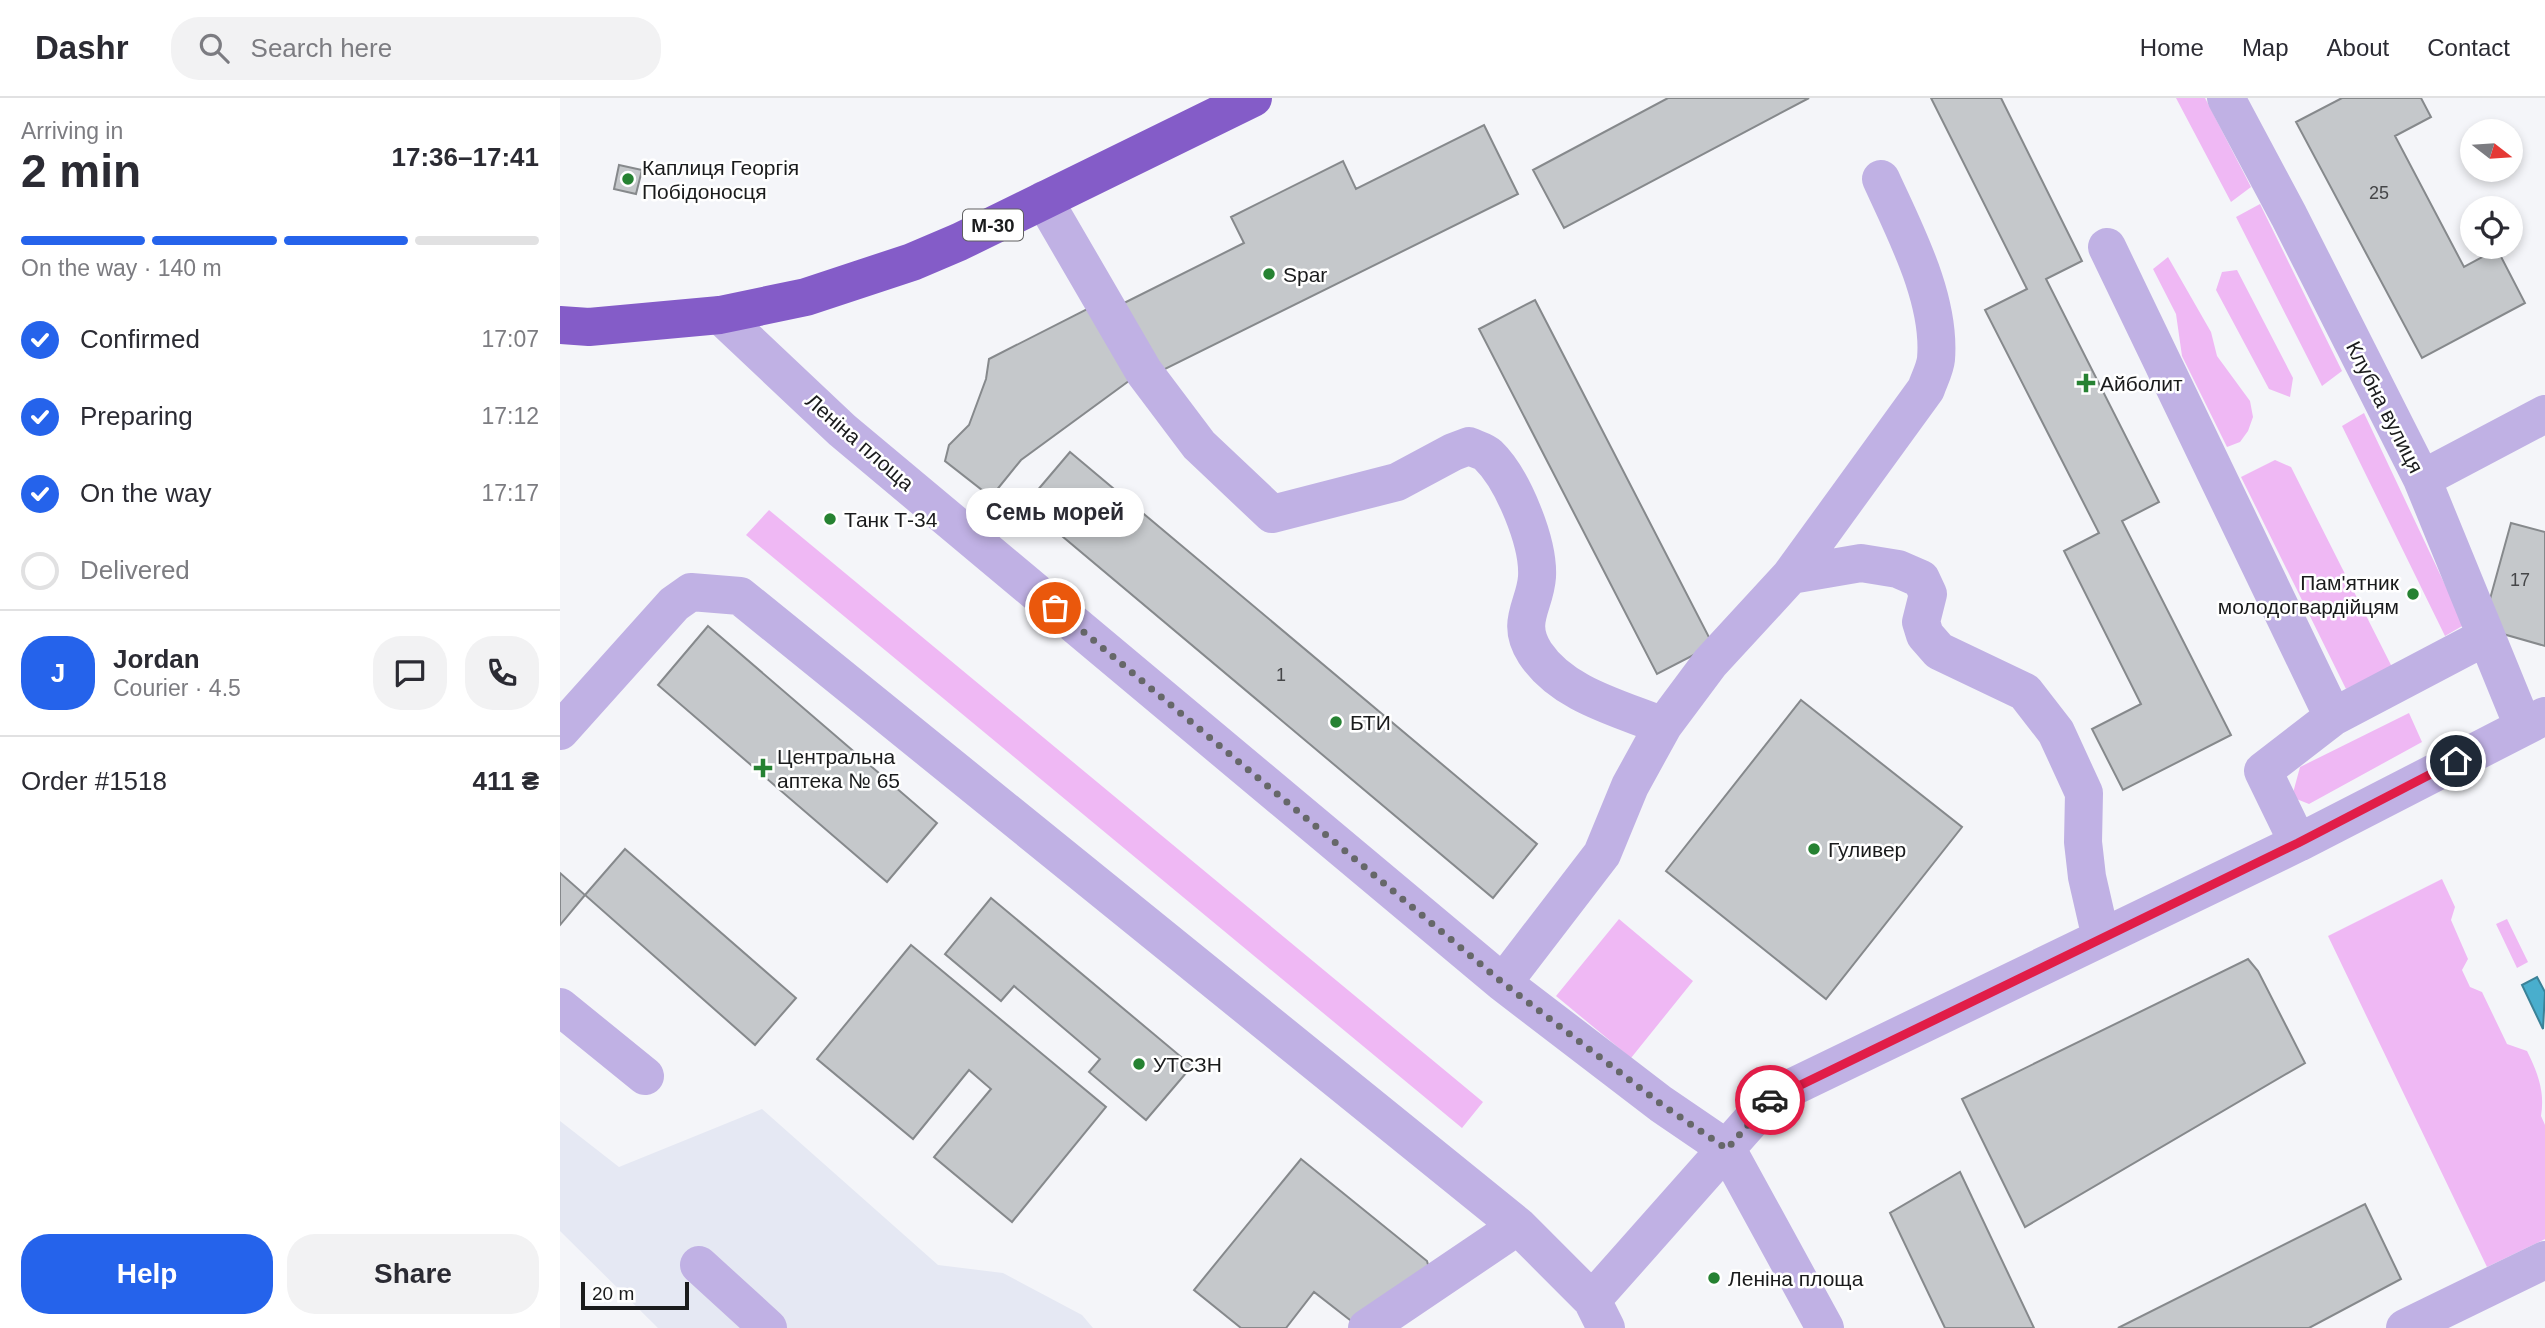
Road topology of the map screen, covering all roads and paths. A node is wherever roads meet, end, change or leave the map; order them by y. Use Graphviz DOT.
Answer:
graph roads {
  1 [pos="1253,98"];
  2 [pos="2226,98"];
  3 [pos="1881,179"];
  4 [pos="1044,200"];
  5 [pos="2107,247"];
  6 [pos="720,315"];
  7 [pos="560,325"];
  8 [pos="2545,414"];
  9 [pos="2422,480"];
  10 [pos="1791,575"];
  11 [pos="2485,637"];
  12 [pos="2333,718"];
  13 [pos="2534,721"];
  14 [pos="1663,726"];
  15 [pos="560,731"];
  16 [pos="2298,843"];
  17 [pos="2101,938"];
  18 [pos="1503,983"];
  19 [pos="560,1007"];
  20 [pos="645,1076"];
  21 [pos="1727,1149"];
  22 [pos="1518,1226"];
  23 [pos="2545,1260"];
  24 [pos="699,1265"];
  25 [pos="1599,1314"];
  26 [pos="768,1328"];
  27 [pos="1367,1328"];
  28 [pos="1825,1328"];
  29 [pos="2405,1328"];
  1 -- 4 [label="highway, М-30"];
  2 -- 9 [label="street, Клубна вулиця"];
  3 -- 10 [label="street"];
  4 -- 6 [label="highway, М-30"];
  4 -- 14 [label="street"];
  5 -- 12 [label="street"];
  6 -- 7 [label="highway, М-30"];
  6 -- 18 [label="street, Леніна площа"];
  8 -- 9 [label="street"];
  9 -- 11 [label="street, Клубна вулиця"];
  10 -- 14 [label="street"];
  10 -- 17 [label="street"];
  11 -- 12 [label="street"];
  11 -- 13 [label="street, Клубна вулиця"];
  12 -- 16 [label="street"];
  13 -- 16 [label="street"];
  14 -- 18 [label="street"];
  15 -- 22 [label="street"];
  16 -- 17 [label="street"];
  17 -- 21 [label="street"];
  18 -- 21 [label="street, Леніна площа"];
  19 -- 20 [label="street"];
  21 -- 25 [label="street"];
  21 -- 28 [label="street, Леніна площа"];
  22 -- 25 [label="street"];
  22 -- 27 [label="street"];
  23 -- 29 [label="street"];
  24 -- 26 [label="street"];
}
